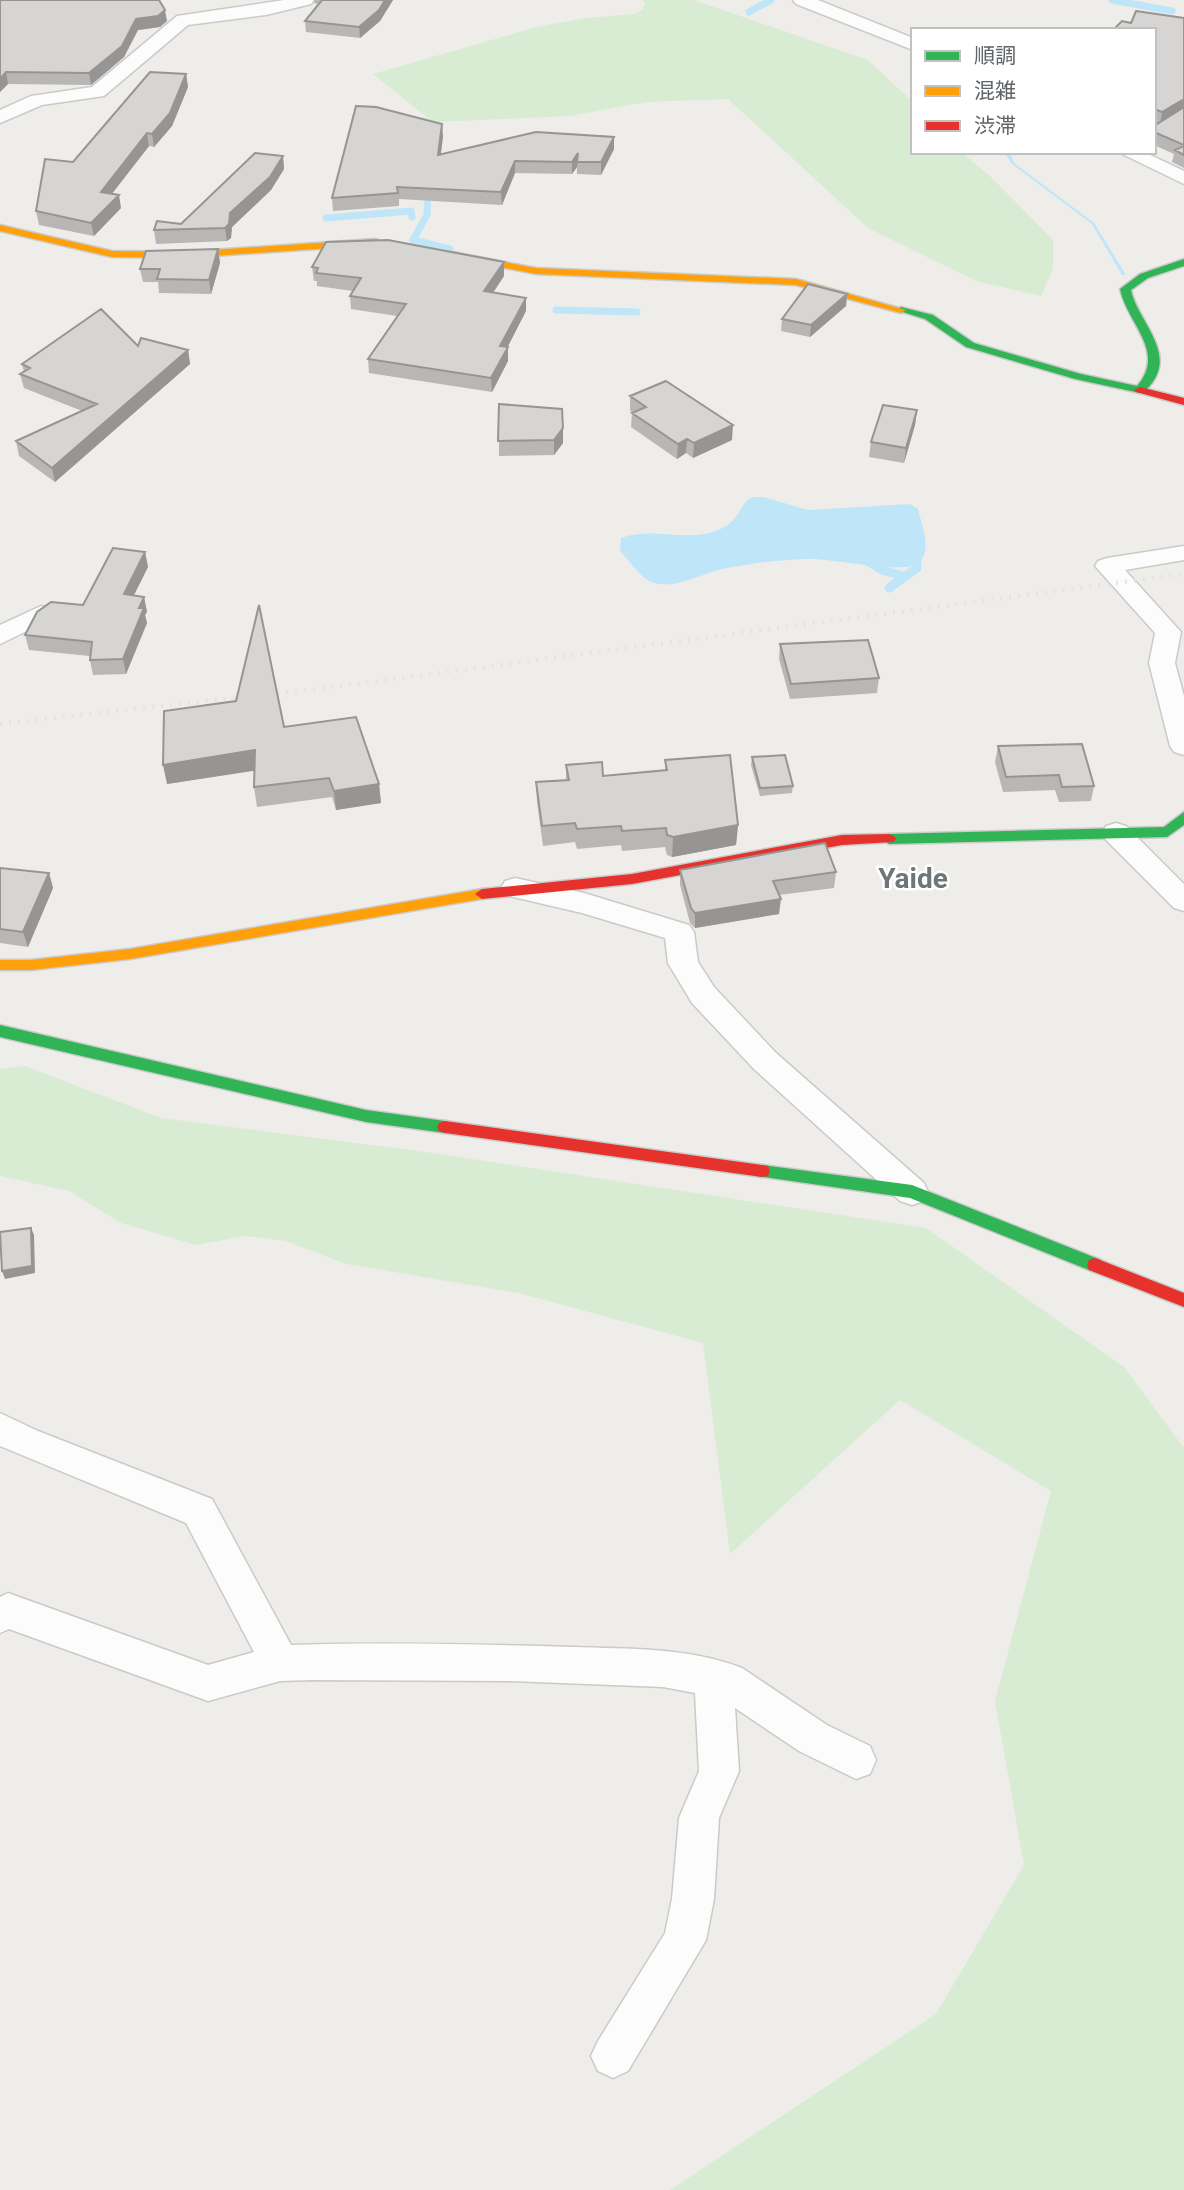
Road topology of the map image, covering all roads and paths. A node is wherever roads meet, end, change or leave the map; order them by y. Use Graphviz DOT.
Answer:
graph roads {
  1 [pos="305,0"];
  2 [pos="802,0"];
  3 [pos="911,44"];
  4 [pos="0,117"];
  5 [pos="1132,154"];
  6 [pos="1184,178"];
  7 [pos="0,228"];
  8 [pos="389,243"];
  9 [pos="435,251"];
  10 [pos="1184,262"];
  11 [pos="1140,390"];
  12 [pos="1184,402"];
  13 [pos="1184,553"];
  14 [pos="41,614"];
  15 [pos="0,636"];
  16 [pos="1184,746"];
  17 [pos="1184,817"];
  18 [pos="1116,833"];
  19 [pos="514,888"];
  20 [pos="1184,901"];
  21 [pos="0,965"];
  22 [pos="0,1031"];
  23 [pos="912,1192"];
  24 [pos="1184,1300"];
  25 [pos="0,1428"];
  26 [pos="0,1615"];
  27 [pos="279,1663"];
  28 [pos="714,1679"];
  29 [pos="856,1760"];
  30 [pos="612,2056"];
  1 -- 4 [label="street"];
  2 -- 3 [label="street"];
  5 -- 6 [label="street"];
  7 -- 8 [label="street"];
  9 -- 11 [label="street"];
  10 -- 11 [label="street"];
  11 -- 12 [label="street"];
  13 -- 16 [label="street"];
  14 -- 15 [label="street"];
  17 -- 18 [label="street"];
  18 -- 19 [label="street"];
  18 -- 20 [label="street"];
  19 -- 21 [label="street"];
  19 -- 23 [label="street"];
  22 -- 23 [label="street"];
  23 -- 24 [label="street"];
  25 -- 27 [label="street"];
  26 -- 27 [label="street"];
  27 -- 28 [label="street"];
  28 -- 29 [label="street"];
  28 -- 30 [label="street"];
}
